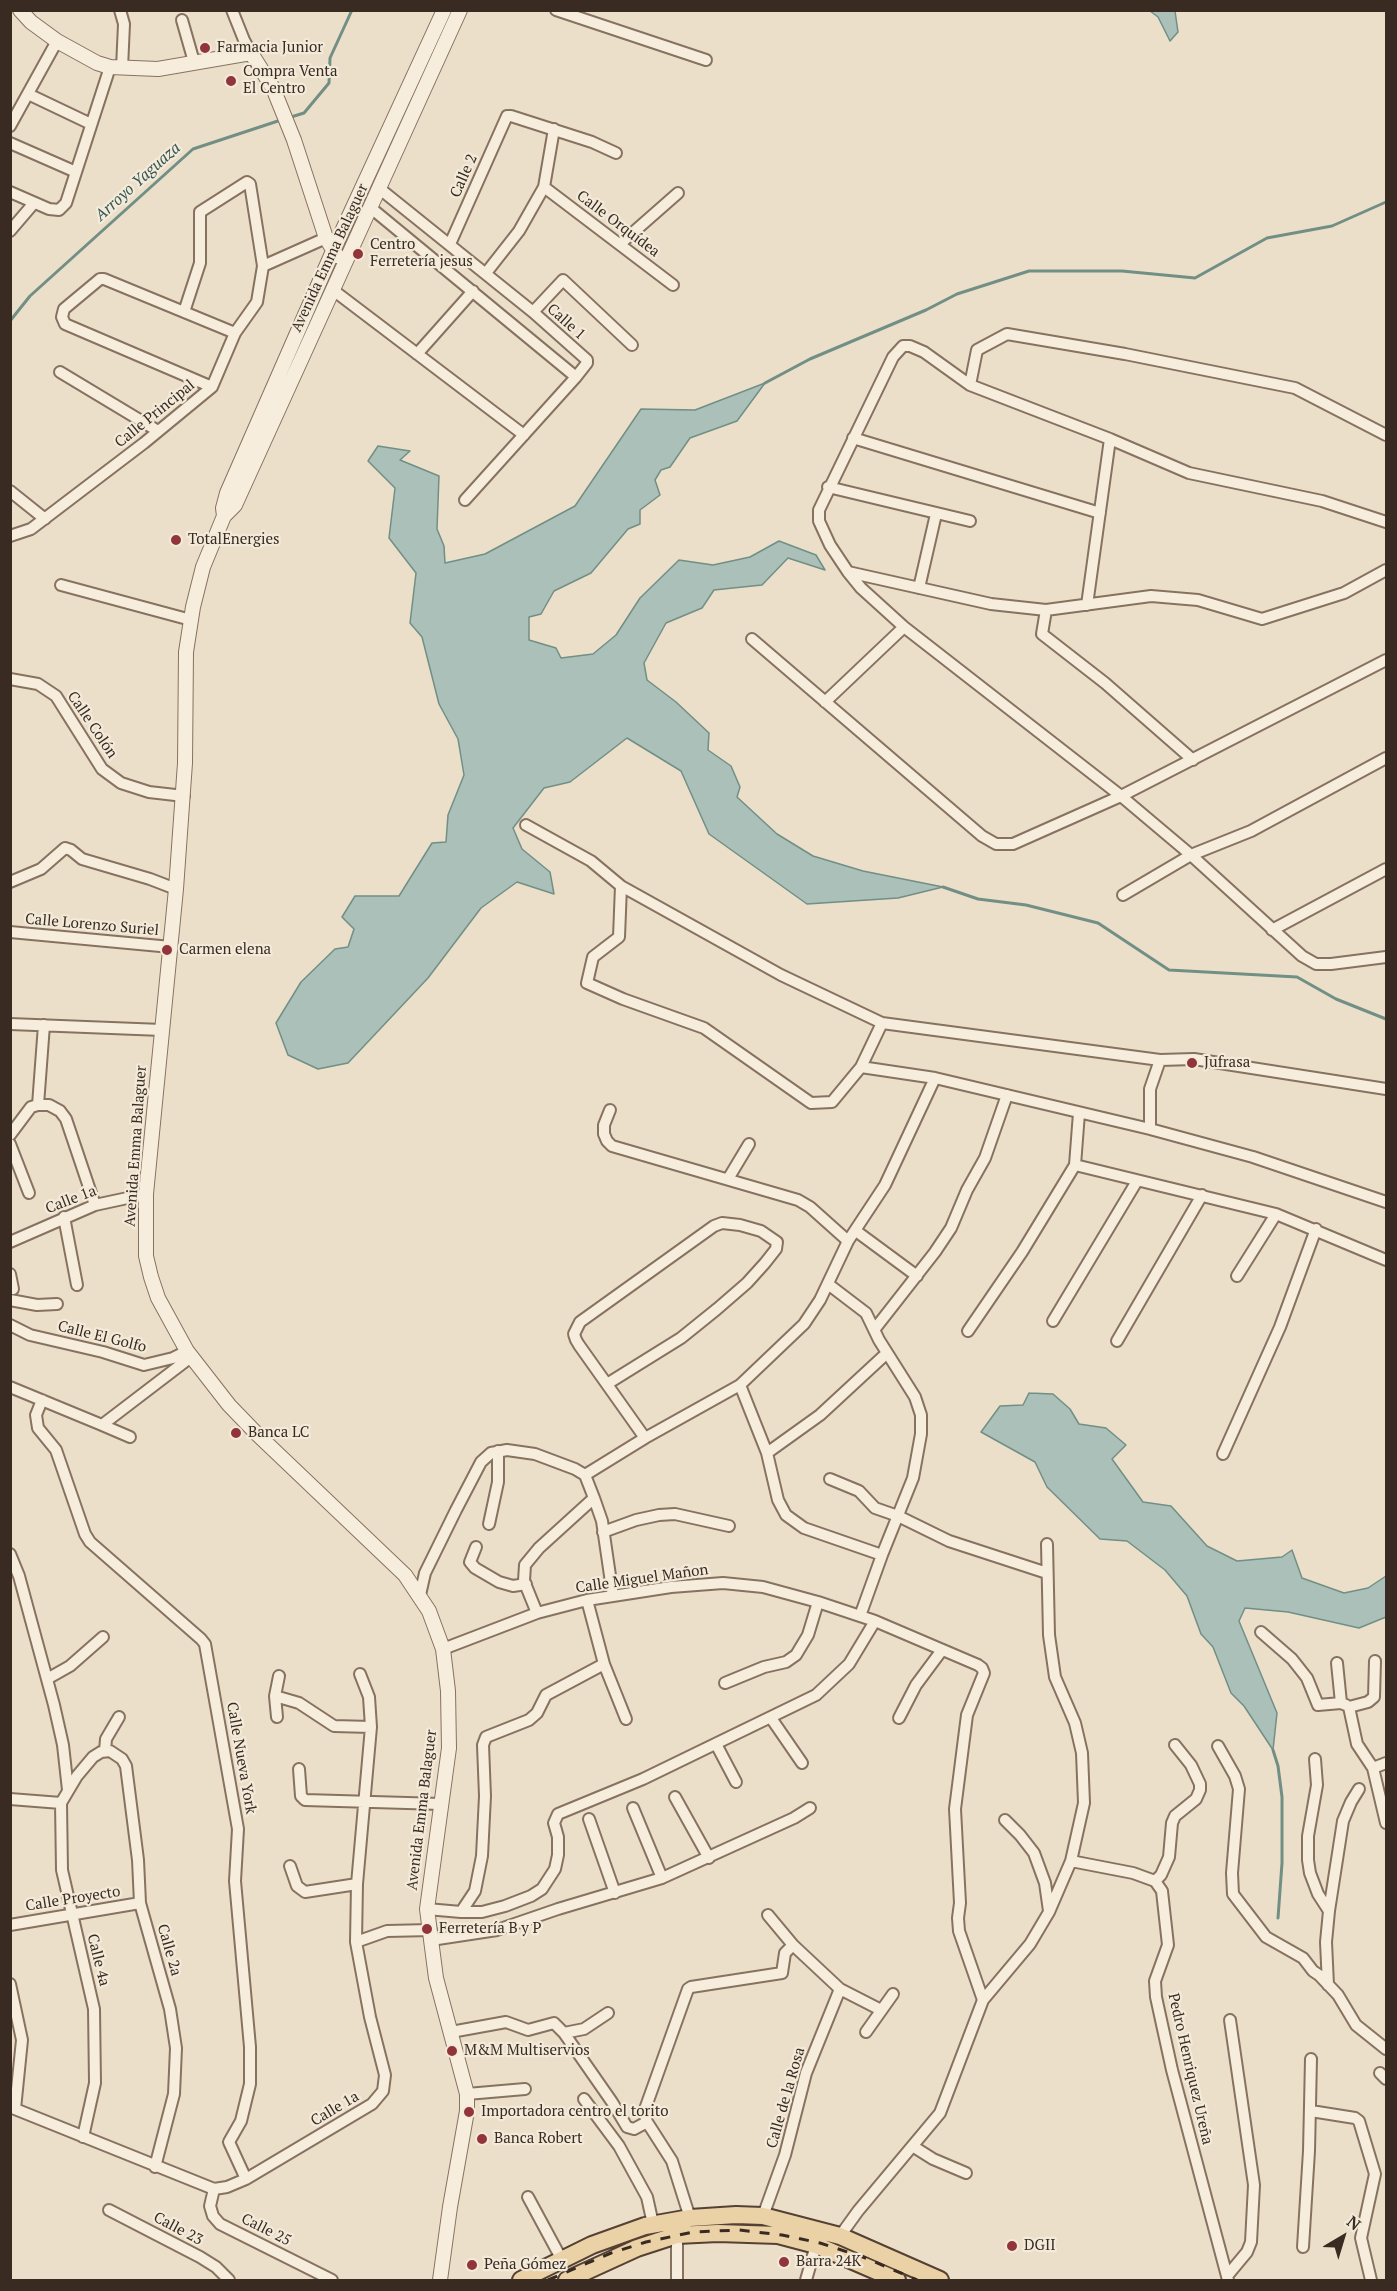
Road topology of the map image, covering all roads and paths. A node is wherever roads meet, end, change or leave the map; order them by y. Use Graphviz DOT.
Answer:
graph roads {
  1 [pos="20,10"];
  2 [pos="120,10"];
  3 [pos="232,10"];
  4 [pos="444,10"];
  5 [pos="460,10"];
  6 [pos="556,10"];
  7 [pos="182,20"];
  8 [pos="442,33"];
  9 [pos="57,41"];
  10 [pos="251,53"];
  11 [pos="706,60"];
  12 [pos="194,62"];
  13 [pos="116,68"];
  14 [pos="28,94"];
  15 [pos="91,124"];
  16 [pos="10,126"];
  17 [pos="554,129"];
  18 [pos="10,143"];
  19 [pos="616,153"];
  20 [pos="76,172"];
  21 [pos="544,187"];
  22 [pos="380,189"];
  23 [pos="10,192"];
  24 [pos="678,193"];
  25 [pos="34,203"];
  26 [pos="371,208"];
  27 [pos="10,231"];
  28 [pos="326,238"];
  29 [pos="450,244"];
  30 [pos="620,244"];
  31 [pos="333,251"];
  32 [pos="345,264"];
  33 [pos="263,266"];
  34 [pos="486,273"];
  35 [pos="674,285"];
  36 [pos="333,290"];
  37 [pos="473,291"];
  38 [pos="184,312"];
  39 [pos="533,312"];
  40 [pos="235,333"];
  41 [pos="632,345"];
  42 [pos="417,354"];
  43 [pos="60,372"];
  44 [pos="576,377"];
  45 [pos="970,385"];
  46 [pos="212,387"];
  47 [pos="158,431"];
  48 [pos="524,435"];
  49 [pos="1386,435"];
  50 [pos="854,438"];
  51 [pos="1110,439"];
  52 [pos="828,487"];
  53 [pos="10,491"];
  54 [pos="465,500"];
  55 [pos="1100,513"];
  56 [pos="936,514"];
  57 [pos="224,516"];
  58 [pos="45,519"];
  59 [pos="970,521"];
  60 [pos="1386,522"];
  61 [pos="10,536"];
  62 [pos="1386,570"];
  63 [pos="848,573"];
  64 [pos="61,585"];
  65 [pos="919,588"];
  66 [pos="1087,605"];
  67 [pos="1046,610"];
  68 [pos="190,620"];
  69 [pos="904,627"];
  70 [pos="752,639"];
  71 [pos="1386,660"];
  72 [pos="10,679"];
  73 [pos="825,702"];
  74 [pos="1386,758"];
  75 [pos="1193,760"];
  76 [pos="184,796"];
  77 [pos="1121,796"];
  78 [pos="526,825"];
  79 [pos="1191,855"];
  80 [pos="1386,869"];
  81 [pos="10,882"];
  82 [pos="621,886"];
  83 [pos="177,889"];
  84 [pos="1124,895"];
  85 [pos="1272,930"];
  86 [pos="10,932"];
  87 [pos="171,947"];
  88 [pos="1386,957"];
  89 [pos="882,1023"];
  90 [pos="10,1024"];
  91 [pos="44,1025"];
  92 [pos="162,1030"];
  93 [pos="1160,1060"];
  94 [pos="861,1067"];
  95 [pos="935,1078"];
  96 [pos="1386,1089"];
  97 [pos="1006,1095"];
  98 [pos="38,1105"];
  99 [pos="610,1110"];
  100 [pos="1079,1113"];
  101 [pos="1150,1129"];
  102 [pos="10,1135"];
  103 [pos="10,1144"];
  104 [pos="749,1144"];
  105 [pos="1075,1165"];
  106 [pos="728,1179"];
  107 [pos="1137,1181"];
  108 [pos="28,1193"];
  109 [pos="146,1194"];
  110 [pos="1202,1195"];
  111 [pos="1386,1202"];
  112 [pos="95,1205"];
  113 [pos="1276,1214"];
  114 [pos="64,1217"];
  115 [pos="1316,1229"];
  116 [pos="856,1231"];
  117 [pos="848,1241"];
  118 [pos="10,1242"];
  119 [pos="1386,1260"];
  120 [pos="10,1274"];
  121 [pos="917,1276"];
  122 [pos="1237,1276"];
  123 [pos="828,1284"];
  124 [pos="77,1285"];
  125 [pos="12,1294"];
  126 [pos="57,1304"];
  127 [pos="1053,1321"];
  128 [pos="10,1325"];
  129 [pos="874,1330"];
  130 [pos="968,1331"];
  131 [pos="1117,1341"];
  132 [pos="887,1353"];
  133 [pos="189,1354"];
  134 [pos="607,1384"];
  135 [pos="740,1385"];
  136 [pos="10,1387"];
  137 [pos="42,1400"];
  138 [pos="102,1425"];
  139 [pos="130,1437"];
  140 [pos="645,1438"];
  141 [pos="498,1451"];
  142 [pos="767,1453"];
  143 [pos="1223,1454"];
  144 [pos="585,1475"];
  145 [pos="830,1479"];
  146 [pos="594,1498"];
  147 [pos="898,1516"];
  148 [pos="489,1524"];
  149 [pos="729,1526"];
  150 [pos="603,1532"];
  151 [pos="1047,1544"];
  152 [pos="476,1547"];
  153 [pos="10,1554"];
  154 [pos="882,1555"];
  155 [pos="1047,1573"];
  156 [pos="526,1584"];
  157 [pos="420,1595"];
  158 [pos="613,1596"];
  159 [pos="587,1600"];
  160 [pos="818,1602"];
  161 [pos="537,1613"];
  162 [pos="860,1616"];
  163 [pos="875,1621"];
  164 [pos="1261,1632"];
  165 [pos="103,1637"];
  166 [pos="443,1649"];
  167 [pos="942,1650"];
  168 [pos="1375,1661"];
  169 [pos="1337,1663"];
  170 [pos="604,1664"];
  171 [pos="360,1674"];
  172 [pos="279,1676"];
  173 [pos="47,1679"];
  174 [pos="725,1683"];
  175 [pos="275,1696"];
  176 [pos="1345,1705"];
  177 [pos="119,1717"];
  178 [pos="277,1717"];
  179 [pos="771,1718"];
  180 [pos="899,1718"];
  181 [pos="626,1719"];
  182 [pos="371,1727"];
  183 [pos="716,1744"];
  184 [pos="1175,1744"];
  185 [pos="1218,1746"];
  186 [pos="105,1751"];
  187 [pos="1315,1759"];
  188 [pos="802,1763"];
  189 [pos="1386,1763"];
  190 [pos="1372,1768"];
  191 [pos="299,1769"];
  192 [pos="736,1782"];
  193 [pos="1359,1789"];
  194 [pos="68,1790"];
  195 [pos="675,1797"];
  196 [pos="10,1799"];
  197 [pos="365,1802"];
  198 [pos="61,1803"];
  199 [pos="441,1804"];
  200 [pos="633,1808"];
  201 [pos="810,1808"];
  202 [pos="589,1819"];
  203 [pos="1005,1820"];
  204 [pos="1386,1823"];
  205 [pos="709,1858"];
  206 [pos="1071,1862"];
  207 [pos="290,1866"];
  208 [pos="662,1878"];
  209 [pos="1155,1881"];
  210 [pos="357,1884"];
  211 [pos="615,1893"];
  212 [pos="140,1903"];
  213 [pos="427,1909"];
  214 [pos="1329,1911"];
  215 [pos="461,1912"];
  216 [pos="1049,1912"];
  217 [pos="72,1914"];
  218 [pos="768,1915"];
  219 [pos="10,1925"];
  220 [pos="431,1935"];
  221 [pos="356,1942"];
  222 [pos="793,1945"];
  223 [pos="10,1984"];
  224 [pos="1328,1985"];
  225 [pos="840,1989"];
  226 [pos="893,1994"];
  227 [pos="983,2000"];
  228 [pos="881,2010"];
  229 [pos="608,2013"];
  230 [pos="1230,2020"];
  231 [pos="451,2032"];
  232 [pos="866,2032"];
  233 [pos="564,2033"];
  234 [pos="1386,2049"];
  235 [pos="1311,2059"];
  236 [pos="525,2090"];
  237 [pos="467,2094"];
  238 [pos="584,2099"];
  239 [pos="13,2108"];
  240 [pos="1311,2111"];
  241 [pos="647,2122"];
  242 [pos="83,2137"];
  243 [pos="914,2147"];
  244 [pos="154,2167"];
  245 [pos="966,2173"];
  246 [pos="246,2179"];
  247 [pos="214,2189"];
  248 [pos="528,2197"];
  249 [pos="110,2210"];
  250 [pos="763,2216"];
  251 [pos="690,2218"];
  252 [pos="653,2224"];
  253 [pos="677,2235"];
  254 [pos="840,2236"];
  255 [pos="816,2245"];
  256 [pos="1303,2247"];
  257 [pos="562,2260"];
  258 [pos="1227,2278"];
  259 [pos="229,2280"];
  260 [pos="332,2280"];
  261 [pos="440,2280"];
  262 [pos="521,2280"];
  263 [pos="567,2280"];
  264 [pos="677,2280"];
  265 [pos="806,2280"];
  266 [pos="897,2280"];
  267 [pos="940,2280"];
  268 [pos="1371,2280"];
  1 -- 9 [label="street"];
  2 -- 13 [label="street"];
  3 -- 10 [label="street"];
  4 -- 8 [label="street, Avenida Emma Balaguer"];
  5 -- 8 [label="street, Avenida Emma Balaguer"];
  6 -- 11 [label="street"];
  7 -- 12 [label="street"];
  8 -- 22 [label="street, Avenida Emma Balaguer"];
  8 -- 31 [label="street, Avenida Emma Balaguer"];
  9 -- 13 [label="street"];
  9 -- 14 [label="street"];
  10 -- 12 [label="street"];
  10 -- 28 [label="street"];
  12 -- 13 [label="street"];
  13 -- 15 [label="street"];
  14 -- 15 [label="street"];
  14 -- 16 [label="street"];
  15 -- 20 [label="street"];
  17 -- 19 [label="street"];
  17 -- 21 [label="street"];
  17 -- 29 [label="street, Calle 2"];
  18 -- 20 [label="street"];
  20 -- 25 [label="street"];
  21 -- 30 [label="street, Calle Orquídea"];
  21 -- 34 [label="street"];
  22 -- 26 [label="street, Avenida Emma Balaguer"];
  22 -- 29 [label="street, Calle 1"];
  23 -- 25 [label="street"];
  24 -- 30 [label="street"];
  25 -- 27 [label="street"];
  26 -- 32 [label="street, Avenida Emma Balaguer"];
  26 -- 37 [label="street"];
  28 -- 31 [label="street"];
  28 -- 33 [label="street"];
  29 -- 34 [label="street, Calle 1"];
  30 -- 35 [label="street, Calle Orquídea"];
  31 -- 32 [label="street"];
  31 -- 57 [label="street, Avenida Emma Balaguer"];
  32 -- 36 [label="street, Avenida Emma Balaguer"];
  33 -- 38 [label="street, Calle Principal"];
  33 -- 40 [label="street, Calle Principal"];
  34 -- 39 [label="street, Calle 1"];
  36 -- 42 [label="street"];
  36 -- 57 [label="street, Avenida Emma Balaguer"];
  37 -- 42 [label="street"];
  37 -- 44 [label="street"];
  38 -- 40 [label="street"];
  38 -- 46 [label="street"];
  39 -- 41 [label="street"];
  39 -- 44 [label="street, Calle 1"];
  40 -- 46 [label="street, Calle Principal"];
  42 -- 48 [label="street"];
  43 -- 47 [label="street"];
  44 -- 48 [label="street"];
  45 -- 49 [label="street"];
  45 -- 50 [label="street"];
  45 -- 51 [label="street"];
  46 -- 47 [label="street, Calle Principal"];
  47 -- 58 [label="street, Calle Principal"];
  48 -- 54 [label="street"];
  50 -- 52 [label="street"];
  50 -- 55 [label="street"];
  51 -- 55 [label="street"];
  51 -- 60 [label="street"];
  52 -- 56 [label="street"];
  52 -- 63 [label="street"];
  53 -- 58 [label="street"];
  55 -- 66 [label="street"];
  56 -- 59 [label="street"];
  56 -- 65 [label="street"];
  57 -- 68 [label="street, Avenida Emma Balaguer"];
  58 -- 61 [label="street, Calle Principal"];
  62 -- 66 [label="street"];
  63 -- 65 [label="street"];
  63 -- 69 [label="street"];
  64 -- 68 [label="street"];
  65 -- 67 [label="street"];
  66 -- 67 [label="street"];
  67 -- 75 [label="street"];
  68 -- 76 [label="street, Avenida Emma Balaguer"];
  69 -- 73 [label="street"];
  69 -- 77 [label="street"];
  70 -- 73 [label="street"];
  71 -- 75 [label="street"];
  72 -- 76 [label="street, Calle Colón"];
  73 -- 77 [label="street"];
  74 -- 79 [label="street"];
  75 -- 77 [label="street"];
  76 -- 83 [label="street, Avenida Emma Balaguer"];
  77 -- 79 [label="street"];
  78 -- 82 [label="street"];
  79 -- 84 [label="street"];
  79 -- 85 [label="street"];
  80 -- 85 [label="street"];
  81 -- 83 [label="street"];
  82 -- 89 [label="street"];
  82 -- 94 [label="street"];
  83 -- 87 [label="street, Avenida Emma Balaguer"];
  85 -- 88 [label="street"];
  86 -- 87 [label="street, Calle Lorenzo Suriel"];
  87 -- 92 [label="street, Avenida Emma Balaguer"];
  89 -- 93 [label="street"];
  89 -- 94 [label="street"];
  90 -- 91 [label="street"];
  91 -- 92 [label="street"];
  91 -- 98 [label="street"];
  92 -- 109 [label="street, Avenida Emma Balaguer"];
  93 -- 96 [label="street"];
  93 -- 101 [label="street"];
  94 -- 95 [label="street"];
  95 -- 97 [label="street"];
  95 -- 116 [label="street"];
  97 -- 100 [label="street"];
  97 -- 121 [label="street"];
  98 -- 102 [label="street"];
  98 -- 112 [label="street"];
  99 -- 106 [label="street"];
  100 -- 101 [label="street"];
  100 -- 105 [label="street"];
  101 -- 111 [label="street"];
  103 -- 108 [label="street"];
  104 -- 106 [label="street"];
  105 -- 107 [label="street"];
  105 -- 130 [label="street"];
  106 -- 117 [label="street"];
  107 -- 110 [label="street"];
  107 -- 127 [label="street"];
  109 -- 112 [label="street, Calle 1a"];
  109 -- 133 [label="street, Avenida Emma Balaguer"];
  110 -- 113 [label="street"];
  110 -- 131 [label="street"];
  112 -- 114 [label="street, Calle 1a"];
  113 -- 115 [label="street"];
  113 -- 122 [label="street"];
  114 -- 118 [label="street, Calle 1a"];
  114 -- 124 [label="street"];
  115 -- 119 [label="street"];
  115 -- 143 [label="street"];
  116 -- 117 [label="street"];
  116 -- 121 [label="street"];
  117 -- 123 [label="street"];
  120 -- 125 [label="street"];
  121 -- 129 [label="street"];
  123 -- 129 [label="street"];
  123 -- 135 [label="street"];
  125 -- 126 [label="street"];
  128 -- 133 [label="street, Calle El Golfo"];
  129 -- 132 [label="street"];
  132 -- 142 [label="street"];
  132 -- 147 [label="street"];
  133 -- 138 [label="street"];
  133 -- 157 [label="street, Avenida Emma Balaguer"];
  134 -- 134 [label="street"];
  134 -- 140 [label="street"];
  135 -- 140 [label="street"];
  135 -- 142 [label="street"];
  136 -- 137 [label="street"];
  137 -- 138 [label="street"];
  137 -- 246 [label="street, Calle Nueva York"];
  138 -- 139 [label="street"];
  140 -- 144 [label="street"];
  141 -- 144 [label="street"];
  141 -- 148 [label="street"];
  141 -- 157 [label="street"];
  142 -- 154 [label="street"];
  144 -- 146 [label="street"];
  145 -- 147 [label="street"];
  146 -- 150 [label="street"];
  146 -- 156 [label="street"];
  147 -- 154 [label="street"];
  147 -- 155 [label="street"];
  149 -- 150 [label="street"];
  150 -- 158 [label="street"];
  151 -- 155 [label="street"];
  152 -- 156 [label="street"];
  153 -- 173 [label="street"];
  154 -- 162 [label="street"];
  155 -- 206 [label="street"];
  156 -- 161 [label="street"];
  157 -- 166 [label="street, Avenida Emma Balaguer"];
  158 -- 159 [label="street, Calle Miguel Mañon"];
  158 -- 160 [label="street, Calle Miguel Mañon"];
  159 -- 161 [label="street, Calle Miguel Mañon"];
  159 -- 170 [label="street"];
  160 -- 162 [label="street, Calle Miguel Mañon"];
  160 -- 174 [label="street"];
  161 -- 166 [label="street, Calle Miguel Mañon"];
  162 -- 163 [label="street, Calle Miguel Mañon"];
  163 -- 167 [label="street, Calle Miguel Mañon"];
  163 -- 179 [label="street"];
  164 -- 176 [label="street"];
  165 -- 173 [label="street"];
  166 -- 199 [label="street, Avenida Emma Balaguer"];
  167 -- 180 [label="street"];
  167 -- 227 [label="street, Calle Miguel Mañon"];
  168 -- 176 [label="street"];
  169 -- 176 [label="street"];
  170 -- 181 [label="street"];
  170 -- 215 [label="street"];
  171 -- 182 [label="street, Calle 1a"];
  172 -- 175 [label="street"];
  173 -- 194 [label="street"];
  175 -- 178 [label="street"];
  175 -- 182 [label="street"];
  176 -- 190 [label="street"];
  177 -- 186 [label="street"];
  179 -- 183 [label="street"];
  179 -- 188 [label="street"];
  182 -- 197 [label="street, Calle 1a"];
  183 -- 192 [label="street"];
  183 -- 215 [label="street"];
  184 -- 209 [label="street"];
  185 -- 224 [label="street"];
  186 -- 194 [label="street, Calle 4a"];
  186 -- 212 [label="street, Calle 2a"];
  187 -- 214 [label="street"];
  189 -- 190 [label="street"];
  190 -- 204 [label="street"];
  191 -- 197 [label="street"];
  193 -- 214 [label="street"];
  194 -- 198 [label="street, Calle 4a"];
  195 -- 205 [label="street"];
  196 -- 198 [label="street"];
  197 -- 199 [label="street"];
  197 -- 210 [label="street, Calle 1a"];
  198 -- 217 [label="street, Calle 4a"];
  199 -- 213 [label="street, Avenida Emma Balaguer"];
  200 -- 208 [label="street"];
  201 -- 205 [label="street"];
  202 -- 211 [label="street"];
  203 -- 216 [label="street"];
  205 -- 208 [label="street"];
  206 -- 209 [label="street"];
  206 -- 216 [label="street"];
  207 -- 210 [label="street"];
  208 -- 211 [label="street"];
  209 -- 258 [label="street, Pedro Henriquez Ureña"];
  210 -- 221 [label="street, Calle 1a"];
  211 -- 220 [label="street"];
  212 -- 217 [label="street, Calle Proyecto"];
  212 -- 244 [label="street, Calle 2a"];
  213 -- 215 [label="street"];
  213 -- 220 [label="street, Avenida Emma Balaguer"];
  214 -- 224 [label="street"];
  216 -- 227 [label="street"];
  217 -- 219 [label="street, Calle Proyecto"];
  217 -- 242 [label="street, Calle 4a"];
  218 -- 222 [label="street"];
  220 -- 221 [label="street"];
  220 -- 231 [label="street, Avenida Emma Balaguer"];
  221 -- 246 [label="street, Calle 1a"];
  222 -- 225 [label="street"];
  222 -- 241 [label="street"];
  223 -- 239 [label="street"];
  224 -- 234 [label="street"];
  225 -- 228 [label="street"];
  225 -- 250 [label="street, Calle de la Rosa"];
  226 -- 228 [label="street"];
  227 -- 243 [label="street"];
  228 -- 232 [label="street"];
  229 -- 233 [label="street"];
  230 -- 258 [label="street"];
  231 -- 233 [label="street"];
  231 -- 237 [label="street, Avenida Emma Balaguer"];
  233 -- 241 [label="street"];
  235 -- 240 [label="street"];
  236 -- 237 [label="street"];
  237 -- 261 [label="street, Avenida Emma Balaguer"];
  238 -- 252 [label="street"];
  239 -- 242 [label="street"];
  240 -- 256 [label="street"];
  240 -- 268 [label="street"];
  241 -- 251 [label="street"];
  242 -- 244 [label="street"];
  243 -- 245 [label="street"];
  243 -- 254 [label="street"];
  244 -- 247 [label="street"];
  246 -- 247 [label="street, Calle 1a"];
  247 -- 260 [label="street, Calle 25"];
  248 -- 257 [label="street"];
  249 -- 259 [label="street, Calle 23"];
  250 -- 251 [label="main road"];
  250 -- 254 [label="main road"];
  251 -- 252 [label="main road"];
  252 -- 257 [label="main road"];
  253 -- 255 [label="main road"];
  253 -- 263 [label="main road"];
  253 -- 264 [label="street"];
  254 -- 267 [label="main road"];
  255 -- 265 [label="street"];
  255 -- 266 [label="main road"];
  257 -- 262 [label="main road"];
}
